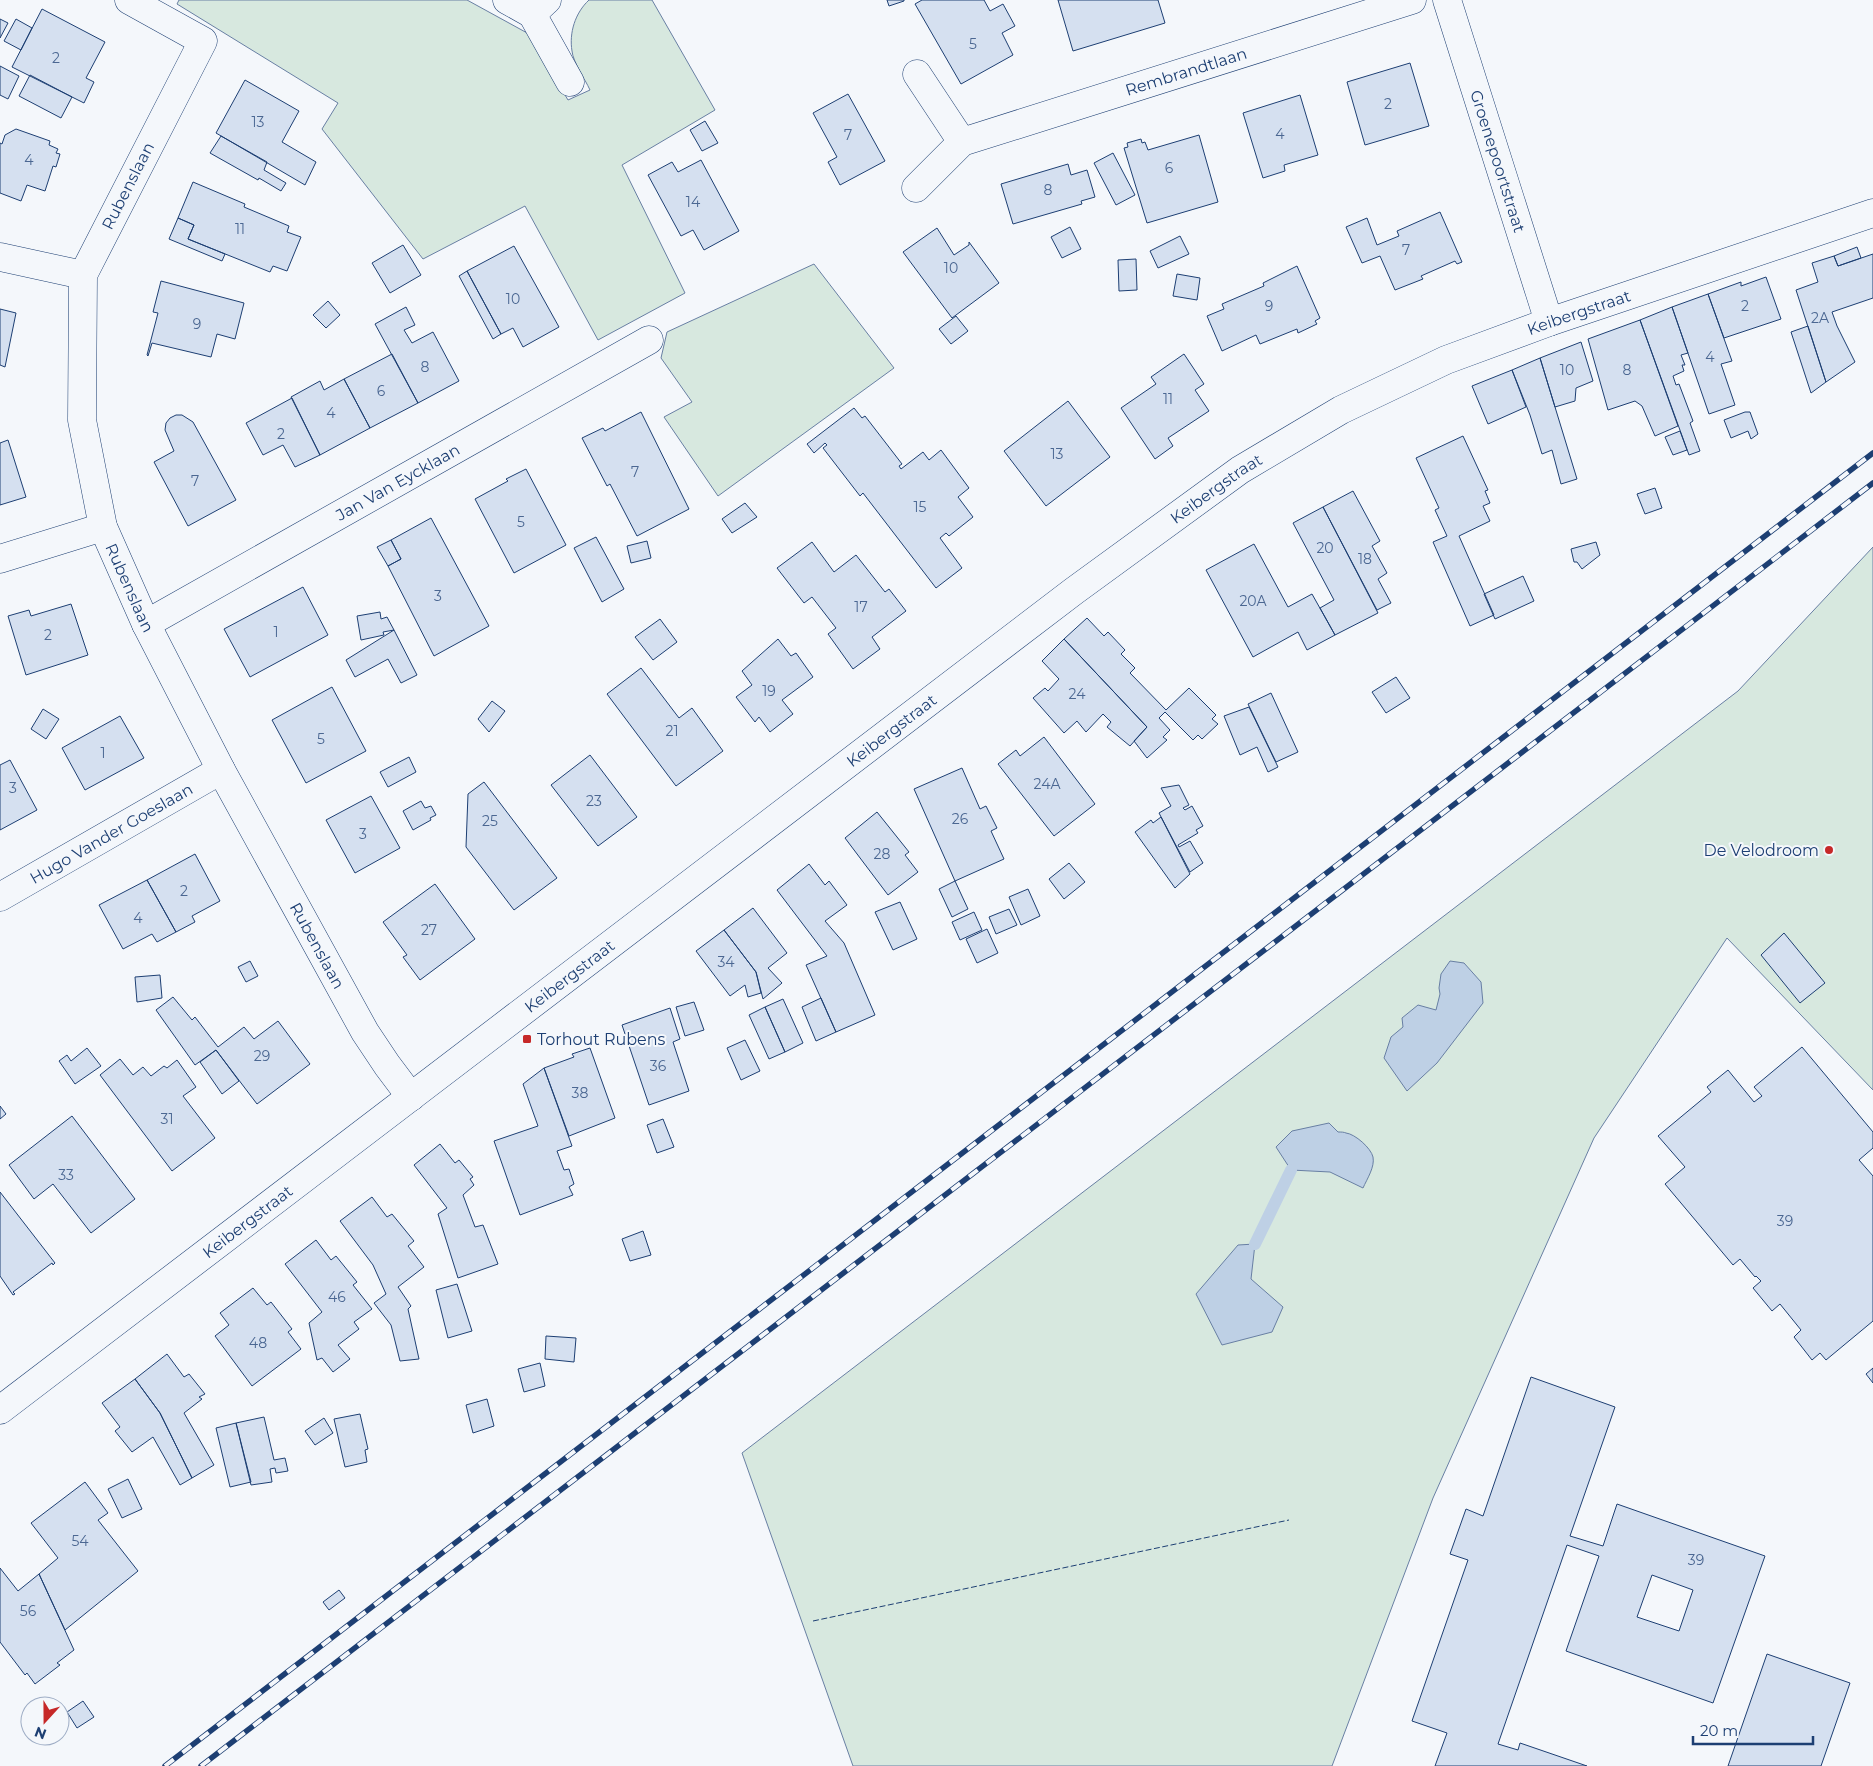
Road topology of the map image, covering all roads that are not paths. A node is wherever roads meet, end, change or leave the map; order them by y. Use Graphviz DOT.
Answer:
graph roads {
  1 [pos="129,0"];
  2 [pos="507,0"];
  3 [pos="1412,0"];
  4 [pos="1447,0"];
  5 [pos="539,7"];
  6 [pos="917,74"];
  7 [pos="570,82"];
  8 [pos="962,142"];
  9 [pos="916,188"];
  10 [pos="1873,213"];
  11 [pos="0,257"];
  12 [pos="83,275"];
  13 [pos="1549,322"];
  14 [pos="650,340"];
  15 [pos="103,527"];
  16 [pos="0,559"];
  17 [pos="146,624"];
  18 [pos="221,770"];
  19 [pos="0,897"];
  20 [pos="411,1097"];
  21 [pos="0,1410"];
  1 -- 12 [label="street, Rubenslaan"];
  2 -- 5 [label="street"];
  3 -- 8 [label="street, Rembrandtlaan"];
  4 -- 13 [label="street, Groenepoortstraat"];
  5 -- 7 [label="street"];
  6 -- 8 [label="street"];
  8 -- 9 [label="street, Rembrandtlaan"];
  10 -- 13 [label="street, Keibergstraat"];
  11 -- 12 [label="street"];
  12 -- 15 [label="street, Rubenslaan"];
  13 -- 20 [label="street, Keibergstraat"];
  14 -- 17 [label="street, Jan Van Eycklaan"];
  15 -- 16 [label="street"];
  15 -- 17 [label="street, Rubenslaan"];
  17 -- 18 [label="street, Rubenslaan"];
  18 -- 19 [label="street, Hugo Vander Goeslaan"];
  18 -- 20 [label="street, Rubenslaan"];
  20 -- 21 [label="street, Keibergstraat"];
}
